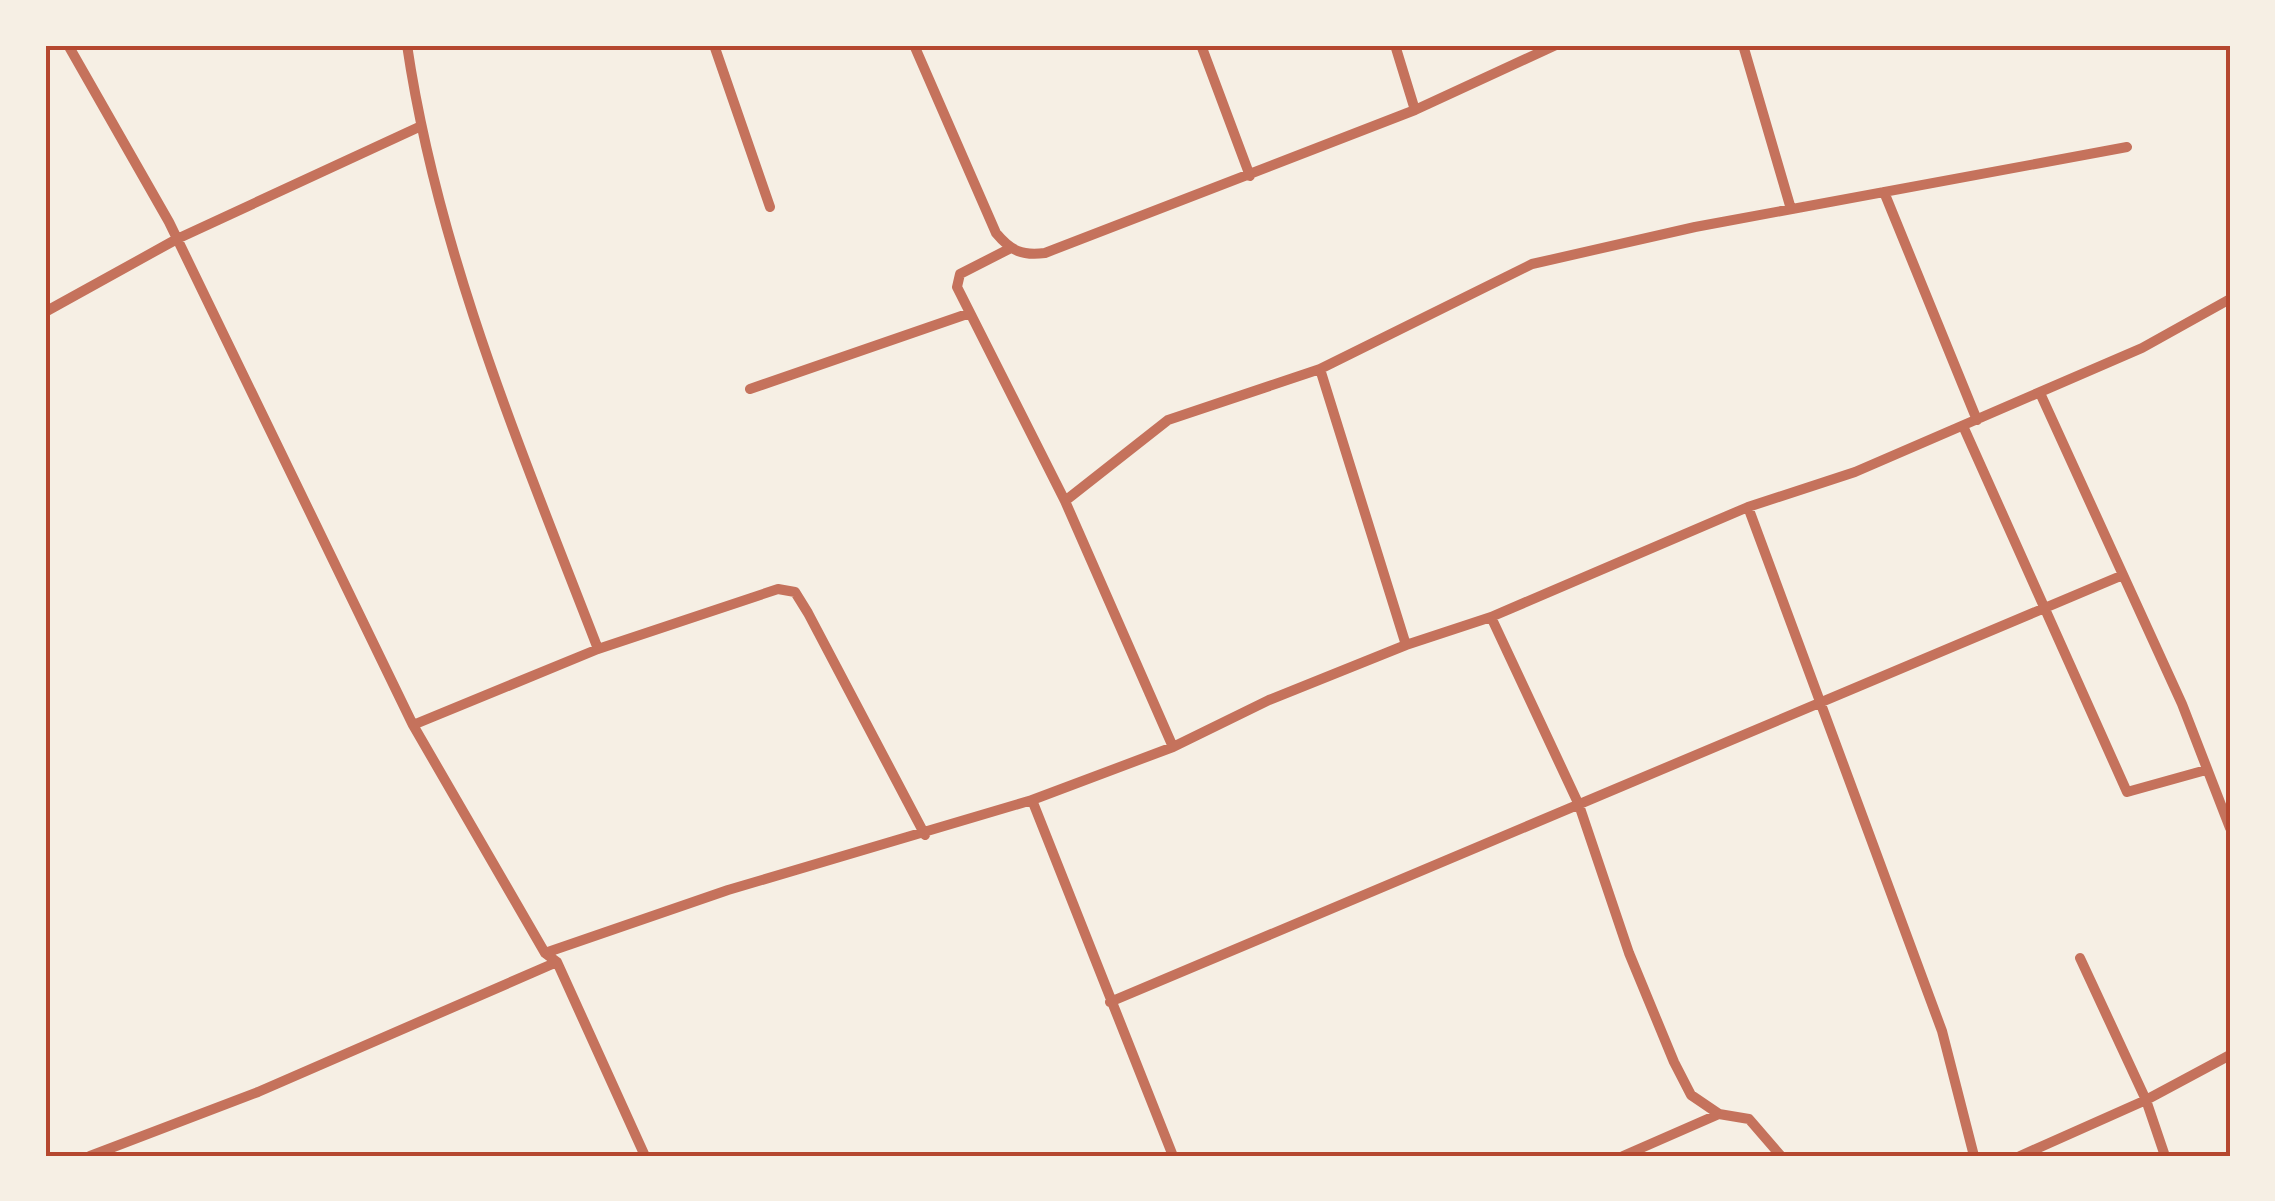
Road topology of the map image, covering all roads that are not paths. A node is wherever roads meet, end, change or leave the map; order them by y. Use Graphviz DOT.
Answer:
graph roads {
  1 [pos="68,45"];
  2 [pos="407,45"];
  3 [pos="714,45"];
  4 [pos="914,45"];
  5 [pos="1201,45"];
  6 [pos="1395,45"];
  7 [pos="1556,45"];
  8 [pos="1744,45"];
  9 [pos="1414,110"];
  10 [pos="419,127"];
  11 [pos="2127,147"];
  12 [pos="1250,176"];
  13 [pos="1884,192"];
  14 [pos="770,207"];
  15 [pos="1791,209"];
  16 [pos="177,239"];
  17 [pos="1009,248"];
  18 [pos="2230,299"];
  19 [pos="45,312"];
  20 [pos="970,313"];
  21 [pos="1320,368"];
  22 [pos="750,390"];
  23 [pos="2040,393"];
  24 [pos="1977,420"];
  25 [pos="1963,426"];
  26 [pos="1065,501"];
  27 [pos="1748,507"];
  28 [pos="2122,575"];
  29 [pos="2044,609"];
  30 [pos="1490,617"];
  31 [pos="1406,644"];
  32 [pos="598,650"];
  33 [pos="1824,704"];
  34 [pos="413,725"];
  35 [pos="1173,747"];
  36 [pos="2206,770"];
  37 [pos="1032,800"];
  38 [pos="1579,805"];
  39 [pos="2230,828"];
  40 [pos="924,835"];
  41 [pos="545,953"];
  42 [pos="2080,958"];
  43 [pos="557,962"];
  44 [pos="1110,1002"];
  45 [pos="2230,1055"];
  46 [pos="2146,1100"];
  47 [pos="1719,1114"];
  48 [pos="90,1156"];
  49 [pos="645,1156"];
  50 [pos="1173,1156"];
  51 [pos="1623,1156"];
  52 [pos="1781,1156"];
  53 [pos="1974,1156"];
  54 [pos="2020,1156"];
  55 [pos="2165,1156"];
  1 -- 16 [label="street"];
  2 -- 10 [label="street"];
  3 -- 14 [label="street"];
  4 -- 17 [label="street"];
  5 -- 12 [label="street"];
  6 -- 9 [label="street"];
  7 -- 9 [label="street"];
  8 -- 15 [label="street"];
  9 -- 12 [label="street"];
  10 -- 16 [label="street"];
  10 -- 32 [label="street"];
  11 -- 13 [label="street"];
  12 -- 17 [label="street"];
  13 -- 15 [label="street"];
  13 -- 24 [label="street"];
  15 -- 21 [label="street"];
  16 -- 19 [label="street"];
  16 -- 34 [label="street"];
  17 -- 20 [label="street"];
  18 -- 23 [label="street"];
  20 -- 22 [label="street"];
  20 -- 26 [label="street"];
  21 -- 26 [label="street"];
  21 -- 31 [label="street"];
  23 -- 24 [label="street"];
  23 -- 28 [label="street"];
  24 -- 25 [label="street"];
  25 -- 27 [label="street"];
  25 -- 29 [label="street"];
  26 -- 35 [label="street"];
  27 -- 30 [label="street"];
  27 -- 33 [label="street"];
  28 -- 29 [label="street"];
  28 -- 36 [label="street"];
  29 -- 33 [label="street"];
  29 -- 36 [label="street"];
  30 -- 31 [label="street"];
  30 -- 38 [label="street"];
  31 -- 35 [label="street"];
  32 -- 34 [label="street"];
  32 -- 40 [label="street"];
  33 -- 38 [label="street"];
  33 -- 53 [label="street"];
  34 -- 41 [label="street"];
  35 -- 37 [label="street"];
  36 -- 39 [label="street"];
  37 -- 40 [label="street"];
  37 -- 44 [label="street"];
  38 -- 44 [label="street"];
  38 -- 47 [label="street"];
  40 -- 41 [label="street"];
  41 -- 43 [label="street"];
  42 -- 46 [label="street"];
  43 -- 48 [label="street"];
  43 -- 49 [label="street"];
  44 -- 50 [label="street"];
  45 -- 46 [label="street"];
  46 -- 54 [label="street"];
  46 -- 55 [label="street"];
  47 -- 51 [label="street"];
  47 -- 52 [label="street"];
}
